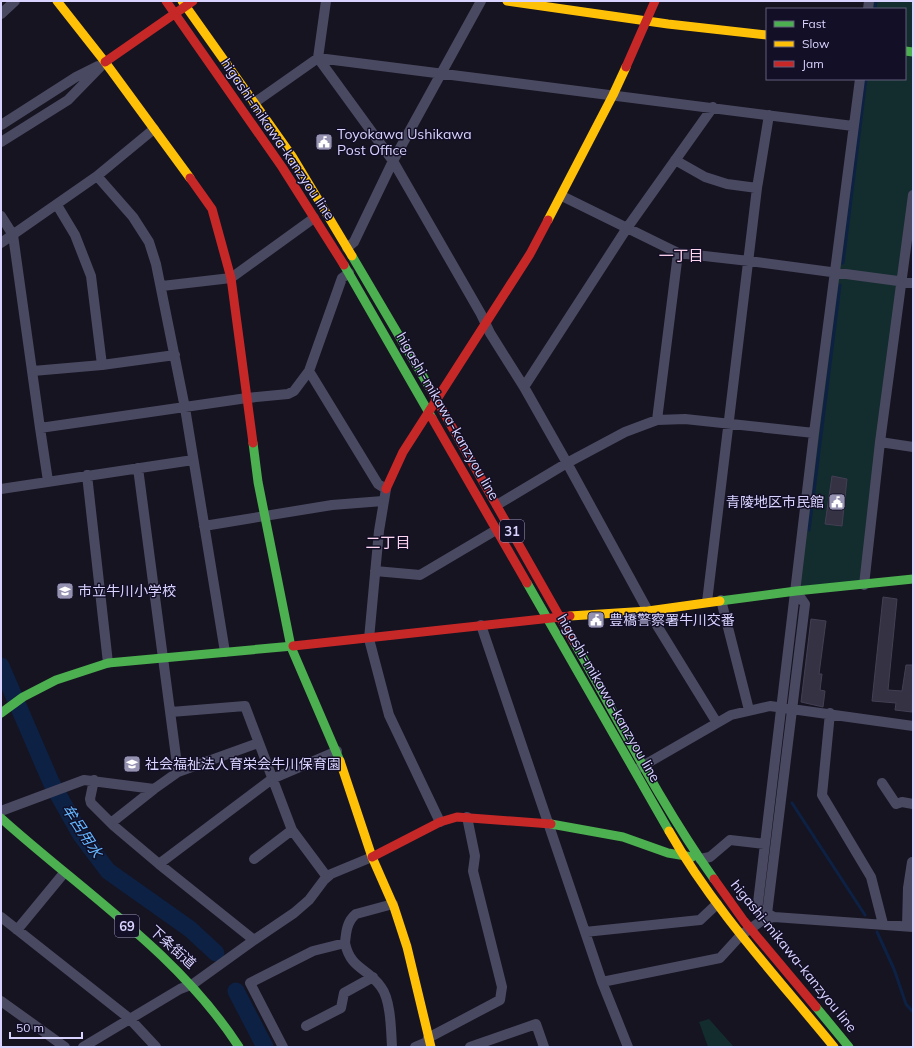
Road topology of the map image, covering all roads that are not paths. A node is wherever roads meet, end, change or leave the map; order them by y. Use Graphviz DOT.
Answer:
graph roads {
  1 [pos="15,1"];
  2 [pos="57,1"];
  3 [pos="166,1"];
  4 [pos="326,1"];
  5 [pos="481,1"];
  6 [pos="507,1"];
  7 [pos="655,1"];
  8 [pos="187,3"];
  9 [pos="1,14"];
  10 [pos="176,14"];
  11 [pos="648,21"];
  12 [pos="766,36"];
  13 [pos="318,58"];
  14 [pos="106,62"];
  15 [pos="441,73"];
  16 [pos="860,80"];
  17 [pos="613,95"];
  18 [pos="254,103"];
  19 [pos="713,107"];
  20 [pos="769,115"];
  21 [pos="1,125"];
  22 [pos="853,126"];
  23 [pos="154,129"];
  24 [pos="1,142"];
  25 [pos="675,160"];
  26 [pos="393,161"];
  27 [pos="96,176"];
  28 [pos="757,188"];
  29 [pos="913,195"];
  30 [pos="562,196"];
  31 [pos="56,205"];
  32 [pos="1,216"];
  33 [pos="314,218"];
  34 [pos="627,228"];
  35 [pos="13,235"];
  36 [pos="1,243"];
  37 [pos="347,248"];
  38 [pos="678,253"];
  39 [pos="749,260"];
  40 [pos="835,272"];
  41 [pos="349,273"];
  42 [pos="231,278"];
  43 [pos="902,281"];
  44 [pos="913,283"];
  45 [pos="162,286"];
  46 [pos="486,324"];
  47 [pos="175,355"];
  48 [pos="102,365"];
  49 [pos="33,371"];
  50 [pos="309,371"];
  51 [pos="524,387"];
  52 [pos="247,398"];
  53 [pos="436,398"];
  54 [pos="185,408"];
  55 [pos="429,410"];
  56 [pos="657,420"];
  57 [pos="729,423"];
  58 [pos="40,428"];
  59 [pos="814,433"];
  60 [pos="880,442"];
  61 [pos="913,447"];
  62 [pos="193,460"];
  63 [pos="567,463"];
  64 [pos="138,468"];
  65 [pos="87,475"];
  66 [pos="48,481"];
  67 [pos="1,489"];
  68 [pos="386,489"];
  69 [pos="383,501"];
  70 [pos="496,505"];
  71 [pos="264,516"];
  72 [pos="204,526"];
  73 [pos="496,530"];
  74 [pos="375,571"];
  75 [pos="913,579"];
  76 [pos="864,585"];
  77 [pos="796,591"];
  78 [pos="721,600"];
  79 [pos="707,602"];
  80 [pos="648,611"];
  81 [pos="560,617"];
  82 [pos="548,618"];
  83 [pos="481,624"];
  84 [pos="369,639"];
  85 [pos="291,647"];
  86 [pos="225,652"];
  87 [pos="164,657"];
  88 [pos="108,663"];
  89 [pos="782,708"];
  90 [pos="794,709"];
  91 [pos="749,710"];
  92 [pos="171,712"];
  93 [pos="1,713"];
  94 [pos="830,714"];
  95 [pos="717,723"];
  96 [pos="913,726"];
  97 [pos="258,743"];
  98 [pos="337,751"];
  99 [pos="644,765"];
  100 [pos="634,771"];
  101 [pos="178,772"];
  102 [pos="272,779"];
  103 [pos="94,780"];
  104 [pos="882,783"];
  105 [pos="154,789"];
  106 [pos="913,804"];
  107 [pos="1,811"];
  108 [pos="467,817"];
  109 [pos="1,818"];
  110 [pos="440,822"];
  111 [pos="111,823"];
  112 [pos="548,823"];
  113 [pos="292,830"];
  114 [pos="765,844"];
  115 [pos="683,855"];
  116 [pos="372,857"];
  117 [pos="254,859"];
  118 [pos="700,859"];
  119 [pos="912,862"];
  120 [pos="159,864"];
  121 [pos="64,873"];
  122 [pos="327,877"];
  123 [pos="393,904"];
  124 [pos="716,904"];
  125 [pos="766,914"];
  126 [pos="1,917"];
  127 [pos="744,921"];
  128 [pos="883,924"];
  129 [pos="910,926"];
  130 [pos="752,929"];
  131 [pos="17,930"];
  132 [pos="585,932"];
  133 [pos="741,935"];
  134 [pos="254,940"];
  135 [pos="345,943"];
  136 [pos="373,977"];
  137 [pos="602,982"];
  138 [pos="193,984"];
  139 [pos="1,1001"];
  140 [pos="132,1021"];
  141 [pos="306,1026"];
  142 [pos="430,1042"];
  143 [pos="65,1047"];
  144 [pos="83,1047"];
  145 [pos="156,1047"];
  146 [pos="239,1047"];
  147 [pos="284,1047"];
  148 [pos="392,1047"];
  149 [pos="415,1047"];
  150 [pos="470,1047"];
  151 [pos="544,1047"];
  152 [pos="628,1047"];
  153 [pos="834,1047"];
  154 [pos="849,1047"];
  1 -- 9 [label="street"];
  2 -- 14 [label="street"];
  3 -- 10 [label="street, higashi-mikawa-kanzyou line / 31"];
  4 -- 13 [label="street"];
  5 -- 15 [label="street"];
  6 -- 11 [label="street"];
  7 -- 11 [label="street"];
  8 -- 10 [label="street"];
  8 -- 18 [label="street, higashi-mikawa-kanzyou line / 31"];
  10 -- 14 [label="street"];
  10 -- 33 [label="street, higashi-mikawa-kanzyou line / 31"];
  11 -- 12 [label="street"];
  11 -- 17 [label="street"];
  13 -- 15 [label="street"];
  13 -- 18 [label="street"];
  13 -- 26 [label="street"];
  14 -- 21 [label="street"];
  14 -- 23 [label="street"];
  14 -- 24 [label="street"];
  15 -- 17 [label="street"];
  15 -- 26 [label="street"];
  16 -- 22 [label="street"];
  17 -- 19 [label="street"];
  17 -- 30 [label="street"];
  18 -- 37 [label="street, higashi-mikawa-kanzyou line / 31"];
  19 -- 20 [label="street"];
  19 -- 25 [label="street"];
  20 -- 22 [label="street"];
  20 -- 28 [label="street"];
  22 -- 40 [label="street"];
  23 -- 27 [label="street"];
  23 -- 42 [label="street"];
  25 -- 28 [label="street"];
  25 -- 34 [label="street"];
  26 -- 37 [label="street"];
  26 -- 46 [label="street"];
  27 -- 31 [label="street"];
  27 -- 45 [label="street"];
  28 -- 39 [label="street"];
  29 -- 43 [label="street"];
  30 -- 34 [label="street"];
  30 -- 46 [label="street"];
  31 -- 35 [label="street"];
  31 -- 48 [label="street"];
  32 -- 35 [label="street"];
  33 -- 41 [label="street, higashi-mikawa-kanzyou line / 31"];
  33 -- 42 [label="street"];
  34 -- 38 [label="street"];
  34 -- 51 [label="street"];
  35 -- 36 [label="street"];
  35 -- 49 [label="street"];
  37 -- 53 [label="street, higashi-mikawa-kanzyou line / 31"];
  38 -- 39 [label="street"];
  38 -- 56 [label="street"];
  39 -- 40 [label="street"];
  39 -- 57 [label="street"];
  40 -- 43 [label="street"];
  40 -- 59 [label="street"];
  41 -- 50 [label="street"];
  41 -- 55 [label="street, higashi-mikawa-kanzyou line / 31"];
  42 -- 45 [label="street"];
  42 -- 52 [label="street"];
  43 -- 44 [label="street"];
  43 -- 60 [label="street"];
  45 -- 47 [label="street"];
  46 -- 51 [label="street"];
  46 -- 53 [label="street"];
  47 -- 48 [label="street"];
  47 -- 54 [label="street"];
  48 -- 49 [label="street"];
  49 -- 58 [label="street"];
  50 -- 52 [label="street"];
  50 -- 68 [label="street"];
  51 -- 63 [label="street"];
  52 -- 54 [label="street"];
  52 -- 71 [label="street"];
  53 -- 55 [label="street"];
  53 -- 70 [label="street, higashi-mikawa-kanzyou line / 31"];
  54 -- 58 [label="street"];
  54 -- 62 [label="street"];
  55 -- 68 [label="street"];
  55 -- 73 [label="street, higashi-mikawa-kanzyou line / 31"];
  56 -- 57 [label="street"];
  56 -- 63 [label="street"];
  57 -- 59 [label="street"];
  57 -- 79 [label="street"];
  58 -- 66 [label="street"];
  59 -- 77 [label="street"];
  60 -- 61 [label="street"];
  60 -- 76 [label="street"];
  62 -- 64 [label="street"];
  62 -- 72 [label="street"];
  63 -- 70 [label="street"];
  63 -- 80 [label="street"];
  64 -- 65 [label="street"];
  64 -- 87 [label="street"];
  65 -- 66 [label="street"];
  65 -- 88 [label="street"];
  66 -- 67 [label="street"];
  68 -- 69 [label="street"];
  69 -- 71 [label="street"];
  69 -- 74 [label="street"];
  70 -- 81 [label="street, higashi-mikawa-kanzyou line / 31"];
  71 -- 72 [label="street"];
  71 -- 85 [label="street"];
  72 -- 86 [label="street"];
  73 -- 74 [label="street"];
  73 -- 82 [label="street, higashi-mikawa-kanzyou line / 31"];
  74 -- 84 [label="street"];
  75 -- 76 [label="street"];
  76 -- 77 [label="street"];
  77 -- 78 [label="street"];
  77 -- 89 [label="street"];
  77 -- 90 [label="street"];
  78 -- 79 [label="street"];
  78 -- 91 [label="street"];
  79 -- 80 [label="street"];
  80 -- 81 [label="street"];
  80 -- 95 [label="street"];
  81 -- 82 [label="street"];
  81 -- 99 [label="street, higashi-mikawa-kanzyou line / 31"];
  82 -- 83 [label="street"];
  82 -- 100 [label="street, higashi-mikawa-kanzyou line / 31"];
  83 -- 84 [label="street"];
  83 -- 112 [label="street"];
  84 -- 85 [label="street"];
  84 -- 110 [label="street"];
  85 -- 86 [label="street"];
  85 -- 98 [label="street"];
  86 -- 87 [label="street"];
  87 -- 88 [label="street"];
  87 -- 92 [label="street"];
  88 -- 93 [label="street"];
  89 -- 90 [label="street"];
  89 -- 91 [label="street"];
  89 -- 114 [label="street"];
  90 -- 94 [label="street"];
  90 -- 125 [label="street"];
  91 -- 95 [label="street"];
  92 -- 97 [label="street"];
  92 -- 101 [label="street"];
  94 -- 96 [label="street"];
  94 -- 128 [label="street"];
  95 -- 99 [label="street"];
  97 -- 101 [label="street"];
  97 -- 102 [label="street"];
  98 -- 102 [label="street"];
  98 -- 116 [label="street"];
  99 -- 100 [label="street"];
  99 -- 118 [label="street, higashi-mikawa-kanzyou line / 31"];
  100 -- 115 [label="street, higashi-mikawa-kanzyou line / 31"];
  101 -- 105 [label="street"];
  102 -- 113 [label="street"];
  102 -- 120 [label="street"];
  103 -- 105 [label="street"];
  103 -- 107 [label="street"];
  103 -- 111 [label="street"];
  104 -- 106 [label="street"];
  105 -- 111 [label="street"];
  108 -- 110 [label="street"];
  108 -- 112 [label="street"];
  108 -- 142 [label="street"];
  109 -- 121 [label="street, 下条街道 / 69"];
  110 -- 116 [label="street"];
  111 -- 120 [label="street"];
  112 -- 115 [label="street"];
  112 -- 132 [label="street"];
  113 -- 117 [label="street"];
  113 -- 122 [label="street"];
  114 -- 118 [label="street"];
  114 -- 125 [label="street"];
  115 -- 118 [label="street"];
  115 -- 124 [label="street, higashi-mikawa-kanzyou line / 31"];
  116 -- 122 [label="street"];
  116 -- 123 [label="street"];
  118 -- 127 [label="street, higashi-mikawa-kanzyou line / 31"];
  119 -- 129 [label="street"];
  120 -- 134 [label="street"];
  121 -- 131 [label="street"];
  121 -- 138 [label="street, 下条街道 / 69"];
  122 -- 134 [label="street"];
  123 -- 135 [label="street"];
  123 -- 142 [label="street"];
  124 -- 132 [label="street"];
  124 -- 133 [label="street, higashi-mikawa-kanzyou line / 31"];
  125 -- 127 [label="street"];
  125 -- 128 [label="street"];
  125 -- 130 [label="street"];
  126 -- 131 [label="street"];
  127 -- 130 [label="street, higashi-mikawa-kanzyou line / 31"];
  127 -- 133 [label="street"];
  128 -- 129 [label="street"];
  130 -- 133 [label="street"];
  130 -- 154 [label="street, higashi-mikawa-kanzyou line / 31"];
  131 -- 140 [label="street"];
  132 -- 137 [label="street"];
  133 -- 137 [label="street"];
  133 -- 153 [label="street, higashi-mikawa-kanzyou line / 31"];
  134 -- 138 [label="street"];
  135 -- 136 [label="street"];
  135 -- 147 [label="street"];
  136 -- 141 [label="street"];
  136 -- 148 [label="street"];
  137 -- 152 [label="street"];
  138 -- 140 [label="street"];
  138 -- 146 [label="street, 下条街道 / 69"];
  139 -- 143 [label="street"];
  140 -- 144 [label="street"];
  140 -- 145 [label="street"];
  142 -- 149 [label="street"];
  150 -- 151 [label="street"];
}
